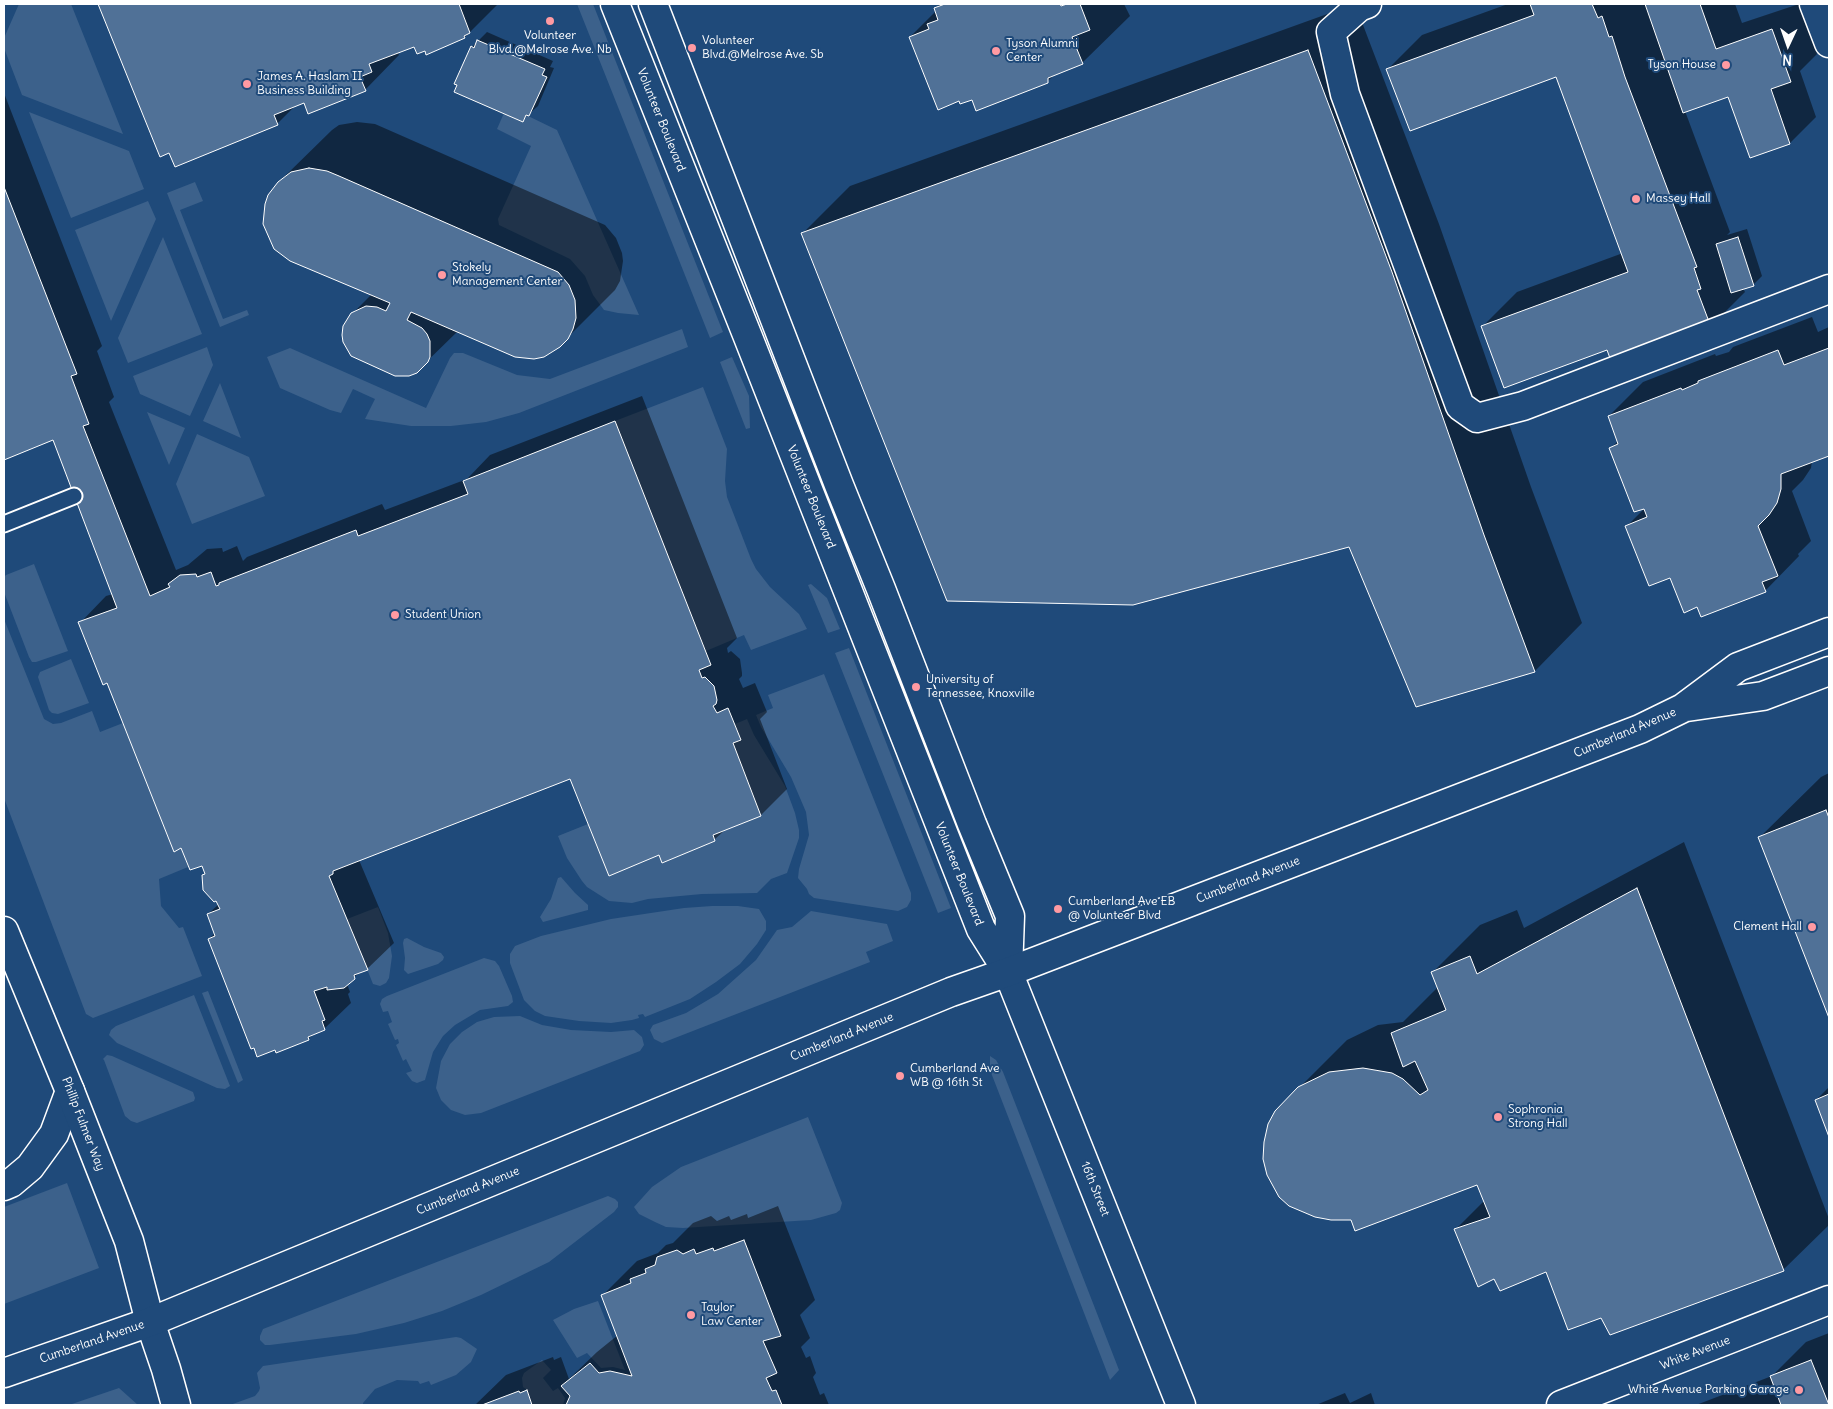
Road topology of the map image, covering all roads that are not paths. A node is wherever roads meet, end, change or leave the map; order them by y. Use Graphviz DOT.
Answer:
graph roads {
  1 [pos="653,4"];
  2 [pos="1368,4"];
  3 [pos="1816,4"];
  4 [pos="617,10"];
  5 [pos="1829,43"];
  6 [pos="1829,290"];
  7 [pos="74,496"];
  8 [pos="4,524"];
  9 [pos="1829,632"];
  10 [pos="1829,671"];
  11 [pos="1683,708"];
  12 [pos="4,931"];
  13 [pos="1008,972"];
  14 [pos="70,1091"];
  15 [pos="4,1186"];
  16 [pos="1829,1300"];
  17 [pos="150,1322"];
  18 [pos="4,1373"];
  19 [pos="176,1405"];
  20 [pos="1181,1405"];
  21 [pos="1561,1405"];
  1 -- 4 [label="street"];
  1 -- 13 [label="street"];
  2 -- 6 [label="street"];
  3 -- 5 [label="street"];
  4 -- 13 [label="street, Volunteer Boulevard"];
  7 -- 8 [label="lane"];
  9 -- 11 [label="street, Cumberland Avenue"];
  10 -- 11 [label="street, Cumberland Avenue"];
  11 -- 13 [label="street, Cumberland Avenue"];
  12 -- 14 [label="street, Phillip Fulmer Way"];
  13 -- 17 [label="street, Cumberland Avenue"];
  13 -- 20 [label="street, 16th Street"];
  14 -- 15 [label="street"];
  14 -- 17 [label="street, Phillip Fulmer Way"];
  16 -- 21 [label="street, White Avenue"];
  17 -- 18 [label="street, Cumberland Avenue"];
  17 -- 19 [label="street, Phillip Fulmer Way"];
}
